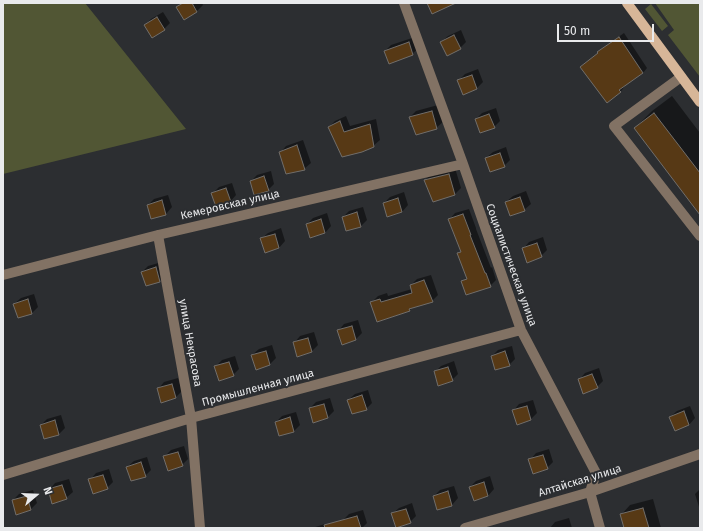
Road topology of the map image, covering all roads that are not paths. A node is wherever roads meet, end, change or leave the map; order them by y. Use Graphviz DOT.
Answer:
graph roads {
  1 [pos="404,3"];
  2 [pos="627,3"];
  3 [pos="682,77"];
  4 [pos="700,102"];
  5 [pos="463,164"];
  6 [pos="158,234"];
  7 [pos="700,236"];
  8 [pos="3,275"];
  9 [pos="521,330"];
  10 [pos="191,418"];
  11 [pos="700,454"];
  12 [pos="3,475"];
  13 [pos="590,492"];
  14 [pos="200,528"];
  15 [pos="466,528"];
  16 [pos="600,528"];
  1 -- 5 [label="street, Социалистическая улица"];
  2 -- 3 [label="main road"];
  3 -- 4 [label="main road"];
  3 -- 7 [label="street"];
  5 -- 6 [label="street, Кемеровская улица"];
  5 -- 9 [label="street, Социалистическая улица"];
  6 -- 8 [label="street, Кемеровская улица"];
  6 -- 10 [label="street, улица Некрасова"];
  9 -- 10 [label="street, Промышленная улица"];
  9 -- 13 [label="street, Социалистическая улица"];
  10 -- 12 [label="street, Промышленная улица"];
  10 -- 14 [label="street, улица Некрасова"];
  11 -- 13 [label="street, Алтайская улица"];
  13 -- 15 [label="street, Алтайская улица"];
  13 -- 16 [label="street"];
}
